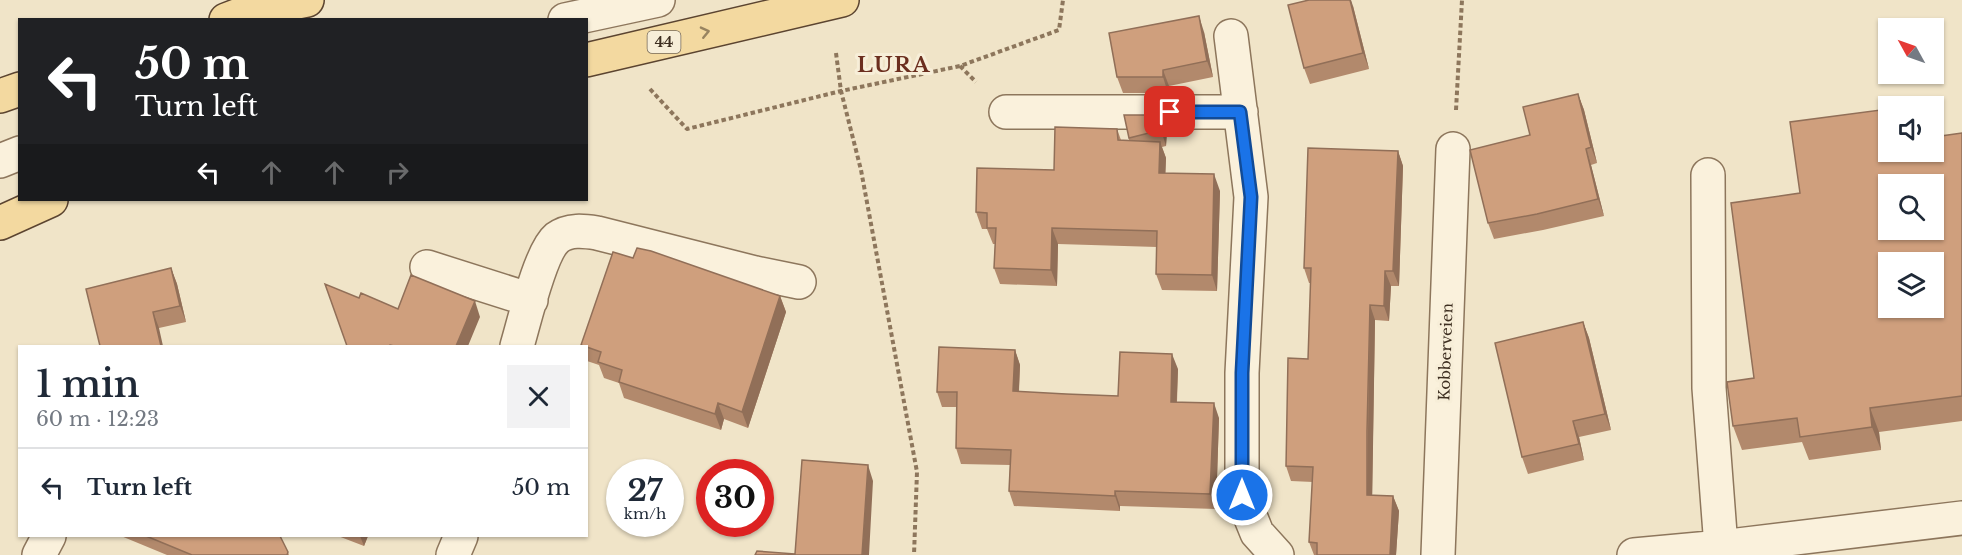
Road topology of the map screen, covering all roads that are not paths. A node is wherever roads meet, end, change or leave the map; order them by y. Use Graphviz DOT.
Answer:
graph roads {
  1 [pos="307,0"];
  2 [pos="658,0"];
  3 [pos="842,0"];
  4 [pos="231,18"];
  5 [pos="574,18"];
  6 [pos="1231,36"];
  7 [pos="588,60"];
  8 [pos="18,90"];
  9 [pos="0,96"];
  10 [pos="1006,112"];
  11 [pos="1240,112"];
  12 [pos="1453,149"];
  13 [pos="18,154"];
  14 [pos="0,161"];
  15 [pos="1708,175"];
  16 [pos="49,201"];
  17 [pos="0,223"];
  18 [pos="427,267"];
  19 [pos="799,282"];
  20 [pos="531,300"];
  21 [pos="517,345"];
  22 [pos="1962,519"];
  23 [pos="48,537"];
  24 [pos="461,537"];
  25 [pos="1824,545"];
  26 [pos="1721,547"];
  27 [pos="39,555"];
  28 [pos="453,555"];
  29 [pos="1277,555"];
  30 [pos="1438,555"];
  31 [pos="1634,555"];
  1 -- 4 [label="main road"];
  2 -- 5 [label="street"];
  7 -- 3 [label="main road, 44, one-way"];
  6 -- 11 [label="street"];
  8 -- 9 [label="main road"];
  10 -- 11 [label="street"];
  11 -- 29 [label="street"];
  12 -- 30 [label="street, Kobberveien"];
  13 -- 14 [label="street"];
  15 -- 26 [label="street"];
  16 -- 17 [label="main road"];
  18 -- 20 [label="street"];
  19 -- 20 [label="street"];
  20 -- 21 [label="street"];
  22 -- 25 [label="street"];
  23 -- 27 [label="street"];
  24 -- 28 [label="street"];
  25 -- 26 [label="street"];
  26 -- 31 [label="street"];
}
